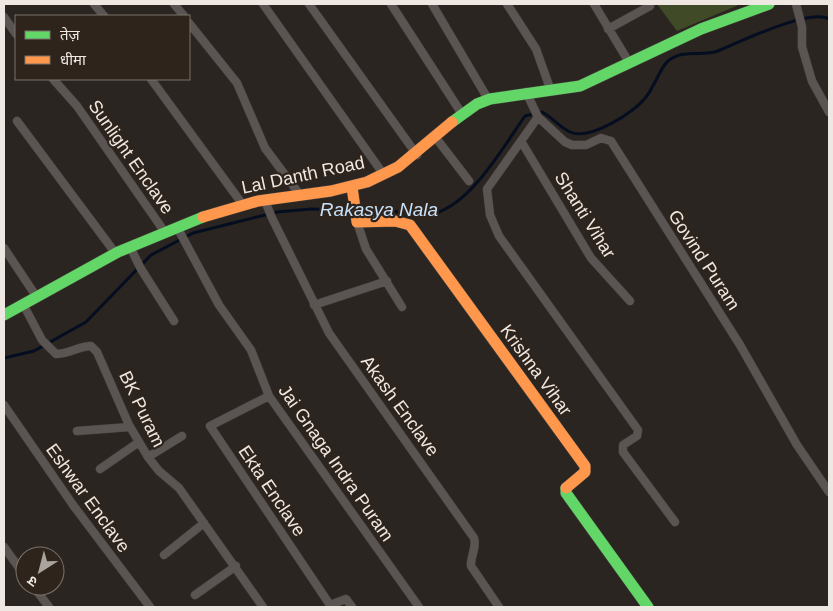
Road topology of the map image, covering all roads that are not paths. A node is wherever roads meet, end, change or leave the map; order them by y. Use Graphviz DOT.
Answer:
graph roads {
  1 [pos="94,4"];
  2 [pos="174,4"];
  3 [pos="263,4"];
  4 [pos="309,4"];
  5 [pos="392,4"];
  6 [pos="432,4"];
  7 [pos="507,4"];
  8 [pos="594,4"];
  9 [pos="769,4"];
  10 [pos="796,4"];
  11 [pos="650,6"];
  12 [pos="103,15"];
  13 [pos="183,15"];
  14 [pos="4,17"];
  15 [pos="190,23"];
  16 [pos="608,29"];
  17 [pos="15,33"];
  18 [pos="630,64"];
  19 [pos="54,80"];
  20 [pos="152,80"];
  21 [pos="551,91"];
  22 [pos="526,92"];
  23 [pos="488,99"];
  24 [pos="829,112"];
  25 [pos="462,114"];
  26 [pos="538,117"];
  27 [pos="17,121"];
  28 [pos="436,138"];
  29 [pos="521,141"];
  30 [pos="417,155"];
  31 [pos="384,175"];
  32 [pos="469,181"];
  33 [pos="352,187"];
  34 [pos="300,194"];
  35 [pos="243,204"];
  36 [pos="267,205"];
  37 [pos="356,221"];
  38 [pos="178,230"];
  39 [pos="164,231"];
  40 [pos="130,247"];
  41 [pos="4,248"];
  42 [pos="116,254"];
  43 [pos="387,282"];
  44 [pos="36,296"];
  45 [pos="630,301"];
  46 [pos="23,304"];
  47 [pos="314,305"];
  48 [pos="402,307"];
  49 [pos="4,315"];
  50 [pos="174,322"];
  51 [pos="269,396"];
  52 [pos="4,405"];
  53 [pos="130,427"];
  54 [pos="77,432"];
  55 [pos="182,436"];
  56 [pos="139,442"];
  57 [pos="148,457"];
  58 [pos="100,469"];
  59 [pos="829,492"];
  60 [pos="675,522"];
  61 [pos="204,523"];
  62 [pos="4,547"];
  63 [pos="164,555"];
  64 [pos="15,562"];
  65 [pos="236,566"];
  66 [pos="195,595"];
  67 [pos="41,596"];
  68 [pos="49,607"];
  69 [pos="150,607"];
  70 [pos="262,607"];
  71 [pos="352,607"];
  72 [pos="419,607"];
  73 [pos="499,607"];
  74 [pos="648,607"];
  1 -- 12 [label="street"];
  2 -- 13 [label="street"];
  3 -- 31 [label="street"];
  4 -- 30 [label="street"];
  5 -- 25 [label="street"];
  6 -- 23 [label="street"];
  7 -- 21 [label="street"];
  8 -- 16 [label="street"];
  9 -- 18 [label="street, Lal Danth Road"];
  10 -- 24 [label="street"];
  11 -- 16 [label="street"];
  14 -- 17 [label="street"];
  15 -- 34 [label="street"];
  16 -- 18 [label="street"];
  18 -- 21 [label="street, Lal Danth Road"];
  19 -- 39 [label="street, Sunlight Enclave"];
  20 -- 35 [label="street"];
  21 -- 22 [label="street, Lal Danth Road"];
  22 -- 23 [label="street, Lal Danth Road"];
  22 -- 26 [label="street, Govind Puram"];
  23 -- 25 [label="street, Lal Danth Road"];
  25 -- 28 [label="street, Lal Danth Road"];
  26 -- 29 [label="street"];
  26 -- 59 [label="street, Govind Puram"];
  27 -- 42 [label="street"];
  28 -- 30 [label="street, Lal Danth Road"];
  28 -- 32 [label="street"];
  29 -- 45 [label="street, Shanti Vihar"];
  29 -- 60 [label="street"];
  30 -- 31 [label="street, Lal Danth Road"];
  31 -- 33 [label="street, Lal Danth Road"];
  33 -- 34 [label="street, Lal Danth Road"];
  33 -- 37 [label="street"];
  34 -- 36 [label="street, Lal Danth Road"];
  35 -- 36 [label="street, Lal Danth Road"];
  35 -- 38 [label="street, Lal Danth Road"];
  36 -- 47 [label="street, Akash Enclave"];
  37 -- 43 [label="street"];
  37 -- 74 [label="street, Krishna Vihar"];
  38 -- 39 [label="street, Lal Danth Road"];
  38 -- 51 [label="street, Jai Gnaga Indra Puram"];
  39 -- 40 [label="street, Lal Danth Road"];
  40 -- 42 [label="street, Lal Danth Road"];
  40 -- 50 [label="street"];
  41 -- 44 [label="street"];
  42 -- 44 [label="street, Lal Danth Road"];
  43 -- 47 [label="street"];
  43 -- 48 [label="street"];
  44 -- 46 [label="street, Lal Danth Road"];
  46 -- 49 [label="street, Lal Danth Road"];
  46 -- 53 [label="street, BK Puram"];
  47 -- 73 [label="street, Akash Enclave"];
  51 -- 71 [label="street, Ekta Enclave"];
  51 -- 72 [label="street, Jai Gnaga Indra Puram"];
  52 -- 69 [label="street, Eshwar Enclave"];
  53 -- 54 [label="street"];
  53 -- 56 [label="street, BK Puram"];
  55 -- 57 [label="street"];
  56 -- 57 [label="street, BK Puram"];
  56 -- 58 [label="street"];
  57 -- 61 [label="street, BK Puram"];
  61 -- 63 [label="street"];
  61 -- 65 [label="street, BK Puram"];
  62 -- 64 [label="street"];
  65 -- 66 [label="street"];
  65 -- 70 [label="street, BK Puram"];
  67 -- 68 [label="street"];
}
